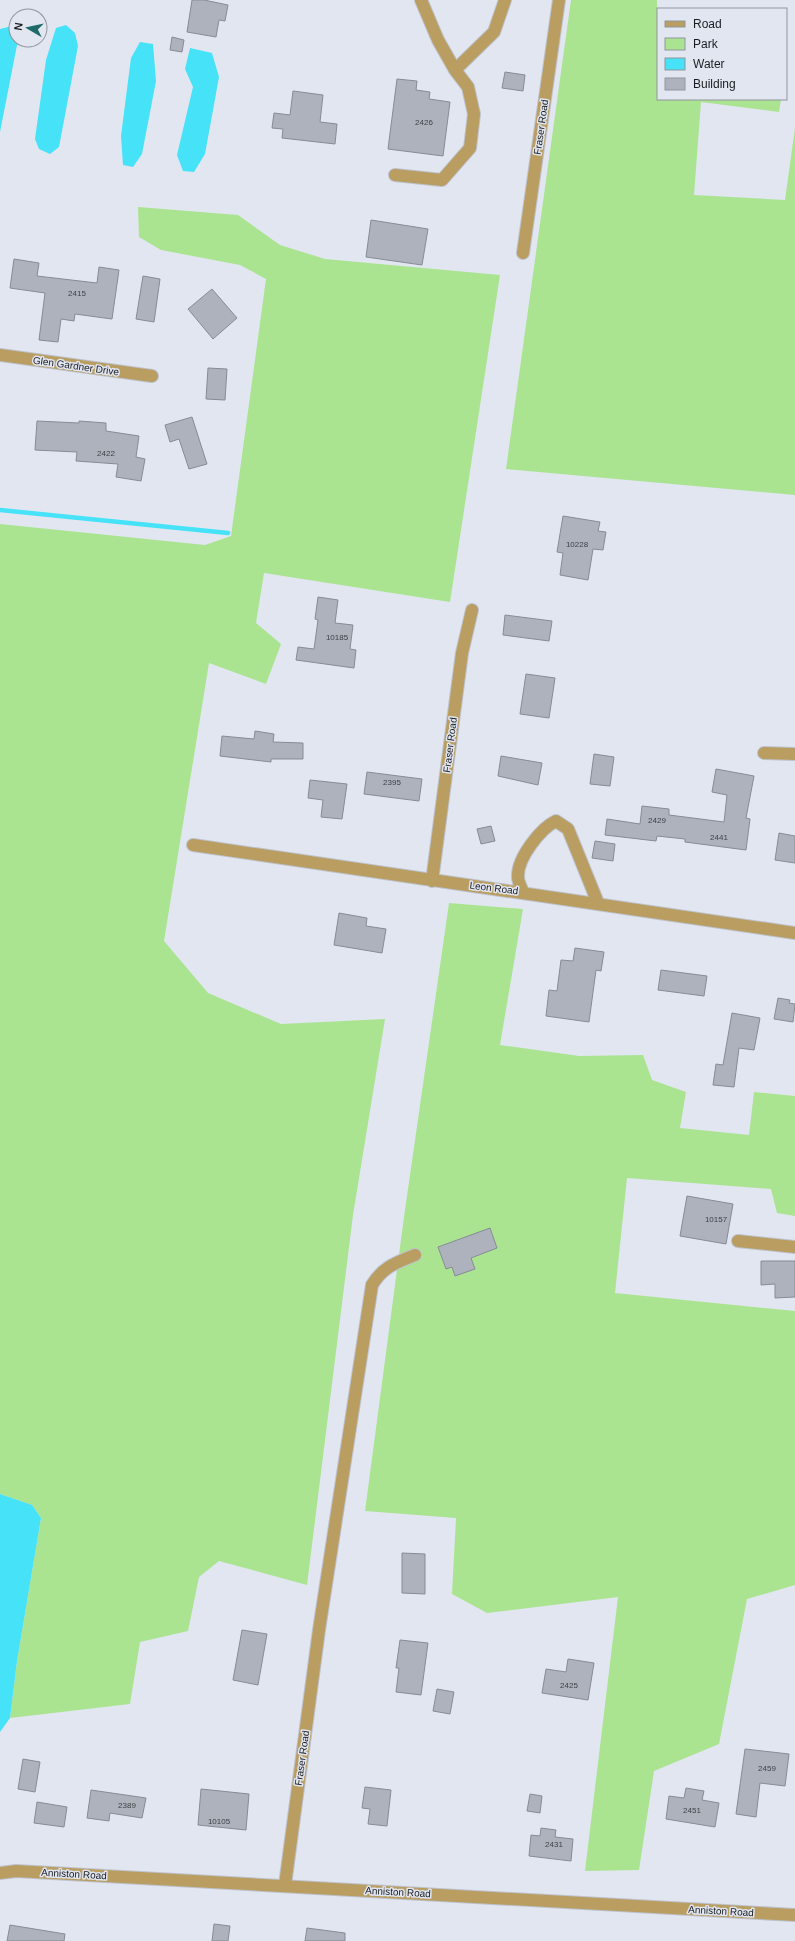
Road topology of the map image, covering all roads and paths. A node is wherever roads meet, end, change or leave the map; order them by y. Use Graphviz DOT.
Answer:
graph roads {
  1 [pos="421,0"];
  2 [pos="505,0"];
  3 [pos="559,0"];
  4 [pos="455,70"];
  5 [pos="395,175"];
  6 [pos="523,254"];
  7 [pos="0,355"];
  8 [pos="152,376"];
  9 [pos="472,610"];
  10 [pos="764,753"];
  11 [pos="795,754"];
  12 [pos="193,845"];
  13 [pos="432,881"];
  14 [pos="523,892"];
  15 [pos="598,903"];
  16 [pos="795,933"];
  17 [pos="738,1241"];
  18 [pos="795,1247"];
  19 [pos="415,1255"];
  20 [pos="0,1872"];
  21 [pos="285,1885"];
  22 [pos="795,1915"];
  1 -- 4 [label="street"];
  2 -- 4 [label="street"];
  3 -- 6 [label="street, Fraser Road"];
  4 -- 5 [label="street"];
  7 -- 8 [label="street, Glen Gardner Drive"];
  9 -- 13 [label="street, Fraser Road"];
  10 -- 11 [label="street"];
  12 -- 13 [label="street, Leon Road"];
  13 -- 14 [label="street, Leon Road"];
  14 -- 15 [label="street, Leon Road"];
  14 -- 15 [label="street"];
  15 -- 16 [label="street, Leon Road"];
  17 -- 18 [label="street"];
  19 -- 21 [label="street, Fraser Road"];
  20 -- 21 [label="street, Anniston Road"];
  21 -- 22 [label="street, Anniston Road"];
}
